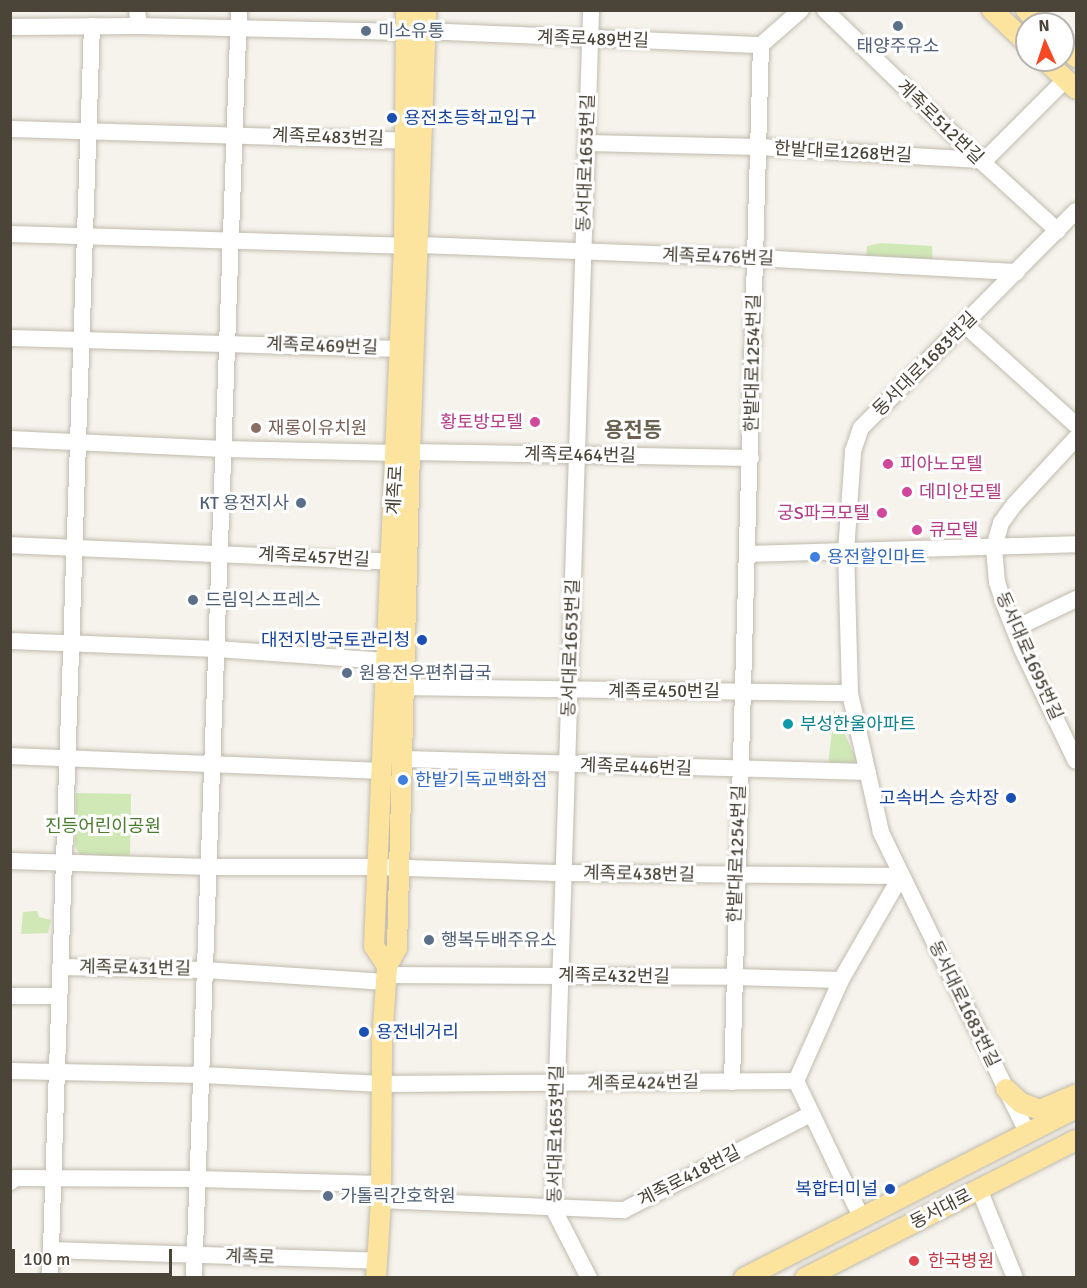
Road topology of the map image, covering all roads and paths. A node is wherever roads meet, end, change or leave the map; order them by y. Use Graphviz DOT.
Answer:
graph roads {
  1 [pos="240,10"];
  2 [pos="406,10"];
  3 [pos="426,10"];
  4 [pos="591,10"];
  5 [pos="801,10"];
  6 [pos="825,10"];
  7 [pos="992,10"];
  8 [pos="138,18"];
  9 [pos="92,26"];
  10 [pos="10,27"];
  11 [pos="240,29"];
  12 [pos="416,31"];
  13 [pos="1015,32"];
  14 [pos="590,39"];
  15 [pos="761,45"];
  16 [pos="1058,72"];
  17 [pos="1071,84"];
  18 [pos="10,129"];
  19 [pos="88,132"];
  20 [pos="236,134"];
  21 [pos="413,141"];
  22 [pos="587,143"];
  23 [pos="760,147"];
  24 [pos="980,160"];
  25 [pos="1077,211"];
  26 [pos="1058,231"];
  27 [pos="10,234"];
  28 [pos="85,236"];
  29 [pos="232,241"];
  30 [pos="411,246"];
  31 [pos="584,252"];
  32 [pos="755,258"];
  33 [pos="1017,272"];
  34 [pos="965,325"];
  35 [pos="10,338"];
  36 [pos="81,339"];
  37 [pos="228,343"];
  38 [pos="407,349"];
  39 [pos="1077,425"];
  40 [pos="1077,438"];
  41 [pos="10,439"];
  42 [pos="78,442"];
  43 [pos="224,449"];
  44 [pos="403,452"];
  45 [pos="575,455"];
  46 [pos="751,458"];
  47 [pos="1077,544"];
  48 [pos="10,545"];
  49 [pos="74,547"];
  50 [pos="994,548"];
  51 [pos="846,552"];
  52 [pos="221,553"];
  53 [pos="747,555"];
  54 [pos="399,562"];
  55 [pos="1077,599"];
  56 [pos="1014,629"];
  57 [pos="10,641"];
  58 [pos="71,645"];
  59 [pos="217,649"];
  60 [pos="386,661"];
  61 [pos="406,687"];
  62 [pos="570,690"];
  63 [pos="741,691"];
  64 [pos="849,693"];
  65 [pos="10,756"];
  66 [pos="67,758"];
  67 [pos="404,759"];
  68 [pos="1077,761"];
  69 [pos="213,764"];
  70 [pos="567,765"];
  71 [pos="740,769"];
  72 [pos="383,771"];
  73 [pos="868,772"];
  74 [pos="10,861"];
  75 [pos="64,863"];
  76 [pos="209,867"];
  77 [pos="378,867"];
  78 [pos="400,869"];
  79 [pos="563,873"];
  80 [pos="737,875"];
  81 [pos="901,876"];
  82 [pos="60,967"];
  83 [pos="206,970"];
  84 [pos="386,974"];
  85 [pos="558,975"];
  86 [pos="734,977"];
  87 [pos="841,980"];
  88 [pos="10,996"];
  89 [pos="59,996"];
  90 [pos="10,1071"];
  91 [pos="57,1071"];
  92 [pos="202,1075"];
  93 [pos="796,1081"];
  94 [pos="732,1082"];
  95 [pos="382,1084"];
  96 [pos="556,1084"];
  97 [pos="1006,1089"];
  98 [pos="1077,1095"];
  99 [pos="1077,1108"];
  100 [pos="811,1114"];
  101 [pos="1027,1132"];
  102 [pos="1077,1140"];
  103 [pos="53,1179"];
  104 [pos="198,1179"];
  105 [pos="10,1182"];
  106 [pos="979,1189"];
  107 [pos="381,1192"];
  108 [pos="553,1208"];
  109 [pos="862,1219"];
  110 [pos="51,1250"];
  111 [pos="195,1255"];
  112 [pos="377,1269"];
  113 [pos="833,1270"];
  114 [pos="50,1278"];
  115 [pos="194,1278"];
  116 [pos="589,1278"];
  117 [pos="744,1278"];
  118 [pos="805,1278"];
  119 [pos="1015,1278"];
  1 -- 11 [label="street"];
  2 -- 12 [label="main road, 계족로"];
  3 -- 12 [label="main road, 계족로"];
  4 -- 14 [label="street, 동서대로1653번길"];
  5 -- 15 [label="street"];
  6 -- 24 [label="street, 계족로512번길"];
  7 -- 13 [label="main road"];
  8 -- 9 [label="street, 계족로489번길"];
  8 -- 11 [label="street, 계족로489번길"];
  9 -- 10 [label="street, 계족로489번길"];
  9 -- 19 [label="street"];
  11 -- 12 [label="street, 계족로489번길"];
  11 -- 20 [label="street"];
  12 -- 14 [label="street, 계족로489번길"];
  12 -- 21 [label="main road, 계족로"];
  14 -- 15 [label="street, 계족로489번길"];
  14 -- 22 [label="street, 동서대로1653번길"];
  15 -- 23 [label="street, 한밭대로1254번길"];
  16 -- 17 [label="main road"];
  17 -- 24 [label="street"];
  18 -- 19 [label="street, 계족로483번길"];
  19 -- 20 [label="street, 계족로483번길"];
  19 -- 28 [label="street"];
  20 -- 21 [label="street, 계족로483번길"];
  20 -- 29 [label="street"];
  21 -- 30 [label="main road, 계족로"];
  22 -- 23 [label="street, 한밭대로1268번길"];
  22 -- 31 [label="street, 동서대로1653번길"];
  23 -- 24 [label="street, 한밭대로1268번길"];
  23 -- 32 [label="street, 한밭대로1254번길"];
  24 -- 26 [label="street, 계족로512번길"];
  25 -- 26 [label="street, 동서대로1683번길"];
  26 -- 33 [label="street, 동서대로1683번길"];
  27 -- 28 [label="street, 계족로476번길"];
  28 -- 29 [label="street, 계족로476번길"];
  28 -- 36 [label="street"];
  29 -- 30 [label="street, 계족로476번길"];
  29 -- 37 [label="street"];
  30 -- 31 [label="street, 계족로476번길"];
  30 -- 38 [label="main road, 계족로"];
  31 -- 32 [label="street, 계족로476번길"];
  31 -- 45 [label="street, 동서대로1653번길"];
  32 -- 33 [label="street, 계족로476번길"];
  32 -- 46 [label="street, 한밭대로1254번길"];
  33 -- 34 [label="street, 동서대로1683번길"];
  34 -- 39 [label="street"];
  34 -- 51 [label="street, 동서대로1683번길"];
  35 -- 36 [label="street, 계족로469번길"];
  36 -- 37 [label="street, 계족로469번길"];
  36 -- 42 [label="street"];
  37 -- 38 [label="street, 계족로469번길"];
  37 -- 43 [label="street"];
  38 -- 44 [label="main road, 계족로"];
  40 -- 50 [label="street, 동서대로1695번길"];
  41 -- 42 [label="street, 계족로464번길"];
  42 -- 43 [label="street, 계족로464번길"];
  42 -- 49 [label="street"];
  43 -- 44 [label="street, 계족로464번길"];
  43 -- 52 [label="street"];
  44 -- 45 [label="street, 계족로464번길"];
  44 -- 54 [label="main road, 계족로"];
  45 -- 46 [label="street, 계족로464번길"];
  45 -- 62 [label="street, 동서대로1653번길"];
  46 -- 53 [label="street, 한밭대로1254번길"];
  47 -- 50 [label="street"];
  48 -- 49 [label="street, 계족로457번길"];
  49 -- 52 [label="street, 계족로457번길"];
  49 -- 58 [label="street, 계족로431번길"];
  50 -- 51 [label="street"];
  50 -- 56 [label="street, 동서대로1695번길"];
  51 -- 53 [label="street"];
  51 -- 64 [label="street, 동서대로1683번길"];
  52 -- 54 [label="street, 계족로457번길"];
  52 -- 59 [label="street, 계족로431번길"];
  53 -- 63 [label="street, 한밭대로1254번길"];
  54 -- 60 [label="main road, 계족로"];
  54 -- 61 [label="main road, 계족로"];
  55 -- 56 [label="street"];
  56 -- 68 [label="street, 동서대로1695번길"];
  57 -- 58 [label="street"];
  58 -- 59 [label="street"];
  58 -- 66 [label="street, 계족로431번길"];
  59 -- 60 [label="street"];
  59 -- 69 [label="street, 계족로431번길"];
  60 -- 72 [label="main road, 계족로"];
  61 -- 62 [label="street, 계족로450번길"];
  61 -- 67 [label="main road, 계족로"];
  62 -- 63 [label="street, 계족로450번길"];
  62 -- 70 [label="street, 동서대로1653번길"];
  63 -- 64 [label="street, 계족로450번길"];
  63 -- 71 [label="street, 한밭대로1254번길"];
  64 -- 73 [label="street, 동서대로1683번길"];
  65 -- 66 [label="street"];
  66 -- 69 [label="street"];
  66 -- 75 [label="street, 계족로431번길"];
  67 -- 70 [label="street, 계족로446번길"];
  67 -- 78 [label="main road, 계족로"];
  69 -- 72 [label="street"];
  69 -- 76 [label="street, 계족로431번길"];
  70 -- 71 [label="street, 계족로446번길"];
  70 -- 79 [label="street, 동서대로1653번길"];
  71 -- 73 [label="street, 계족로446번길"];
  71 -- 80 [label="street, 한밭대로1254번길"];
  72 -- 77 [label="main road, 계족로"];
  73 -- 81 [label="street, 동서대로1683번길"];
  74 -- 75 [label="street, 계족로438번길"];
  75 -- 76 [label="street, 계족로438번길"];
  75 -- 82 [label="street, 계족로431번길"];
  76 -- 77 [label="street, 계족로438번길"];
  76 -- 83 [label="street, 계족로431번길"];
  77 -- 78 [label="street, 계족로438번길"];
  77 -- 84 [label="main road, 계족로"];
  78 -- 79 [label="street, 계족로438번길"];
  78 -- 84 [label="main road, 계족로"];
  79 -- 80 [label="street, 계족로438번길"];
  79 -- 85 [label="street, 동서대로1653번길"];
  80 -- 81 [label="street, 계족로438번길"];
  80 -- 86 [label="street, 한밭대로1254번길"];
  81 -- 87 [label="street"];
  81 -- 97 [label="street, 동서대로1683번길"];
  82 -- 83 [label="street, 계족로431번길"];
  82 -- 89 [label="street"];
  83 -- 84 [label="street, 계족로431번길"];
  83 -- 92 [label="street"];
  84 -- 85 [label="street, 계족로432번길"];
  84 -- 95 [label="main road, 계족로"];
  85 -- 86 [label="street, 계족로432번길"];
  85 -- 96 [label="street, 동서대로1653번길"];
  86 -- 87 [label="street, 계족로432번길"];
  86 -- 94 [label="street, 한밭대로1254번길"];
  87 -- 93 [label="street"];
  88 -- 89 [label="street"];
  89 -- 91 [label="street"];
  90 -- 91 [label="street, 계족로424번길"];
  91 -- 92 [label="street, 계족로424번길"];
  91 -- 103 [label="street"];
  92 -- 95 [label="street, 계족로424번길"];
  92 -- 104 [label="street"];
  93 -- 94 [label="street, 계족로424번길"];
  93 -- 100 [label="street"];
  94 -- 96 [label="street, 계족로424번길"];
  95 -- 96 [label="street, 계족로424번길"];
  95 -- 107 [label="main road, 계족로"];
  96 -- 108 [label="street, 동서대로1653번길"];
  97 -- 98 [label="main road"];
  97 -- 101 [label="street, 동서대로1683번길"];
  99 -- 101 [label="main road, 동서대로"];
  100 -- 108 [label="street, 계족로418번길"];
  100 -- 109 [label="street"];
  101 -- 109 [label="main road, 동서대로"];
  102 -- 106 [label="main road, 동서대로"];
  103 -- 104 [label="street, 계족로418번길"];
  103 -- 105 [label="street, 계족로418번길"];
  103 -- 110 [label="street"];
  104 -- 107 [label="street, 계족로418번길"];
  104 -- 111 [label="street"];
  106 -- 113 [label="main road, 동서대로"];
  106 -- 119 [label="street"];
  107 -- 108 [label="street, 계족로418번길"];
  107 -- 112 [label="main road, 계족로"];
  108 -- 116 [label="street, 동서대로1653번길"];
  109 -- 117 [label="main road, 동서대로"];
  110 -- 111 [label="street, 계족로"];
  110 -- 114 [label="street"];
  111 -- 112 [label="street, 계족로"];
  111 -- 115 [label="street"];
  113 -- 118 [label="main road, 동서대로"];
}
